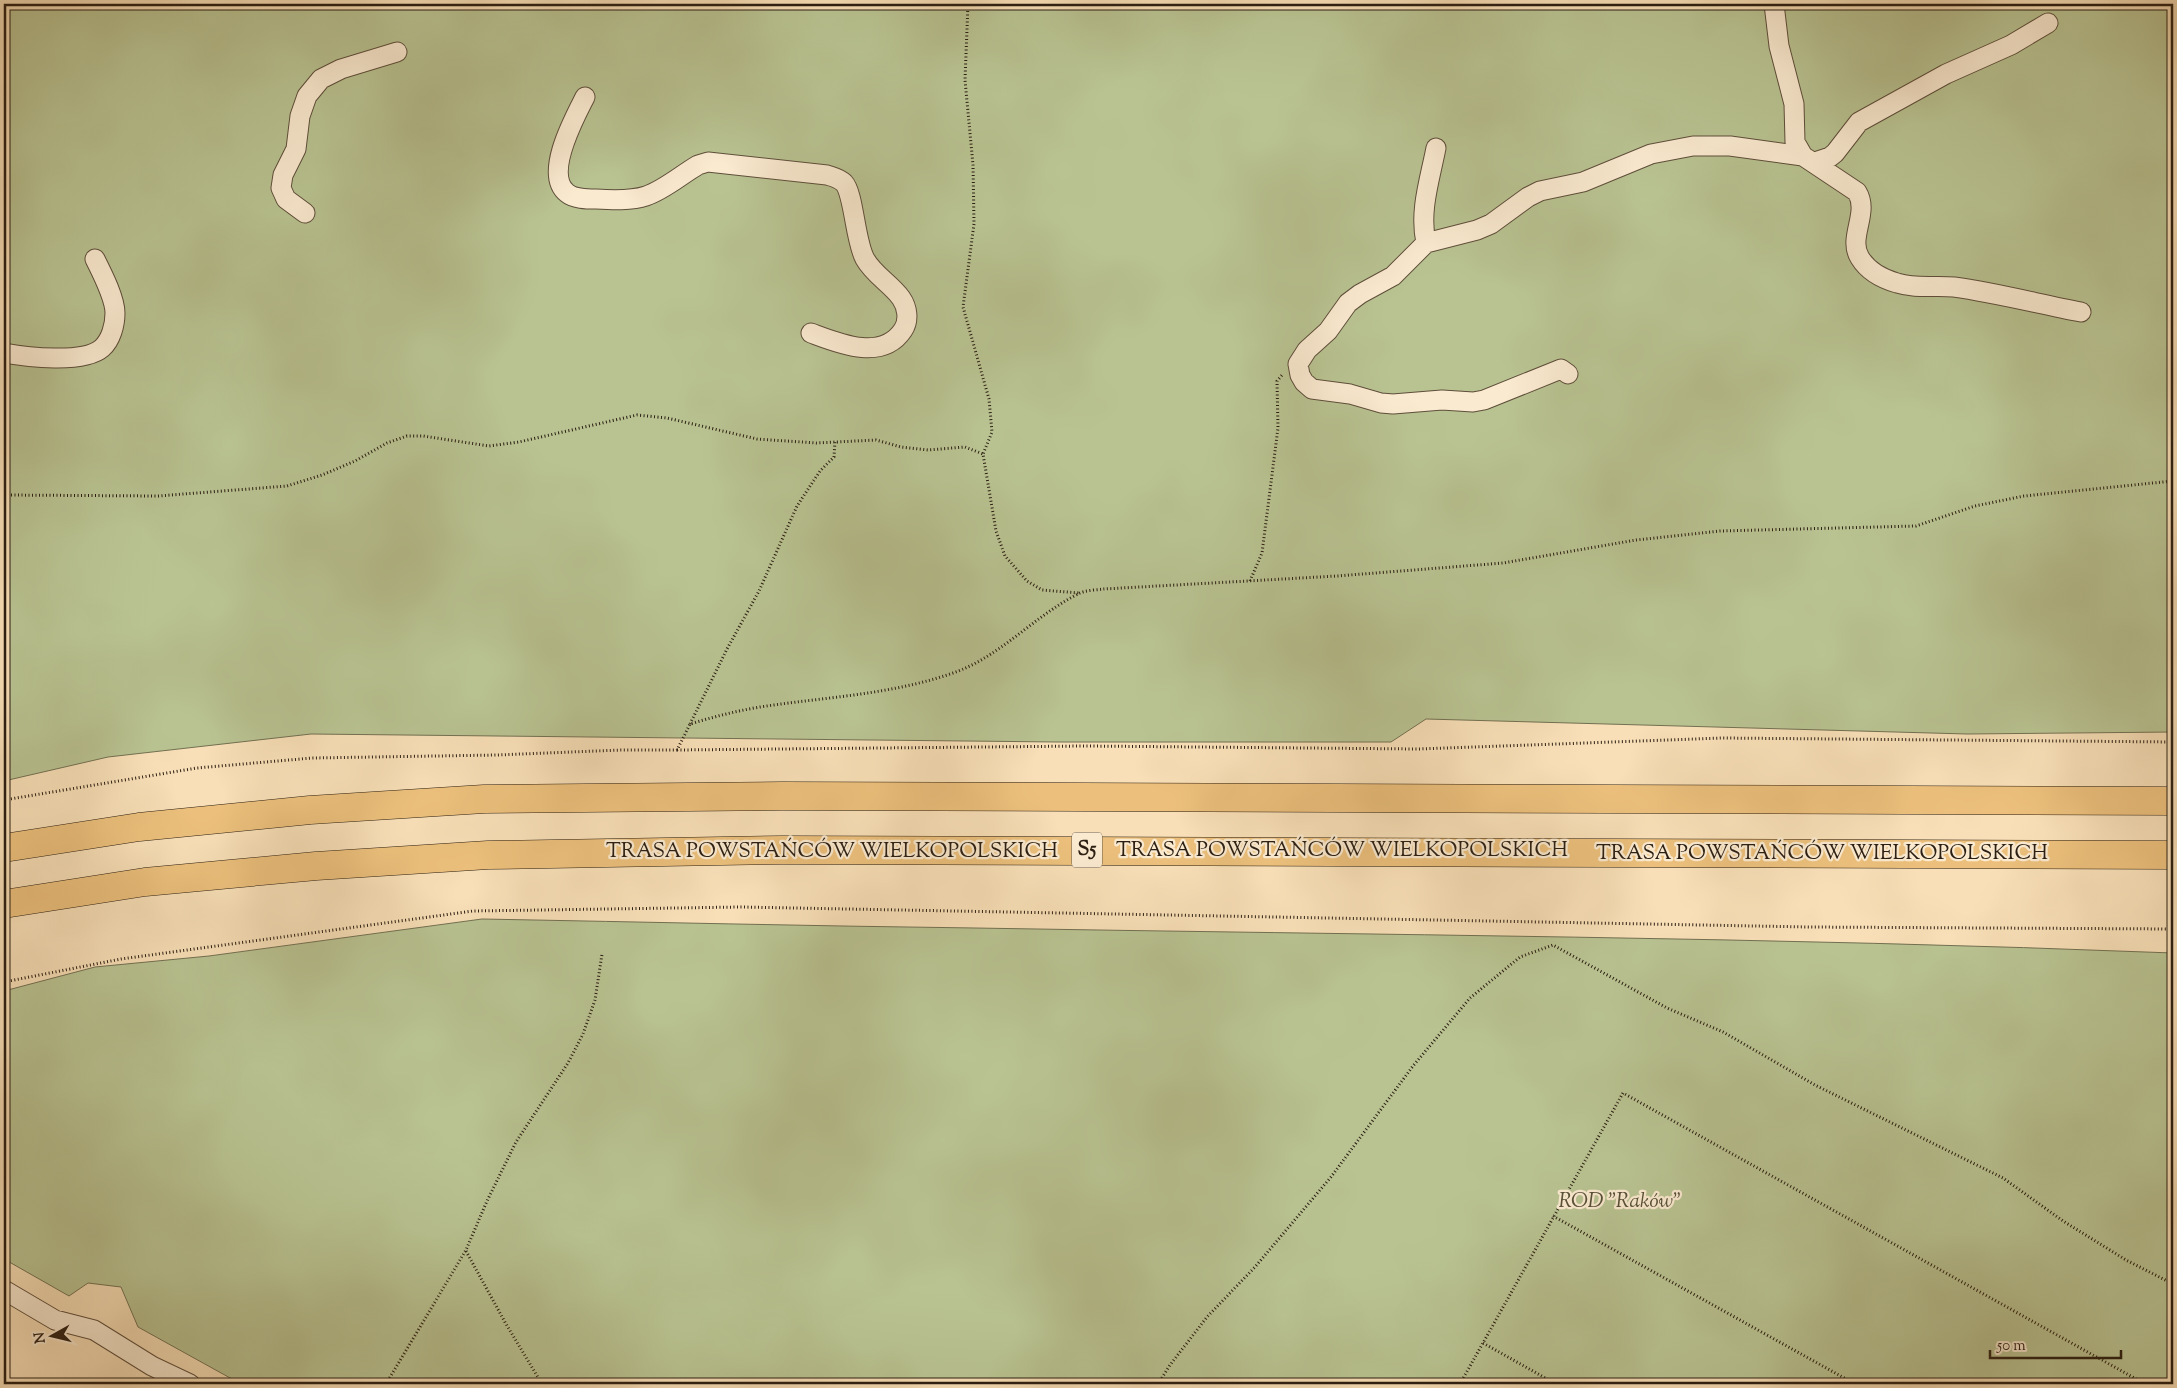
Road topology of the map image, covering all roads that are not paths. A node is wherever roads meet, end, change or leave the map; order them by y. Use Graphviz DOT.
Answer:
graph roads {
  1 [pos="1774,4"];
  2 [pos="2048,23"];
  3 [pos="397,52"];
  4 [pos="585,97"];
  5 [pos="1436,148"];
  6 [pos="1809,159"];
  7 [pos="305,213"];
  8 [pos="1426,242"];
  9 [pos="96,259"];
  10 [pos="2081,312"];
  11 [pos="812,333"];
  12 [pos="4,353"];
  13 [pos="1568,374"];
  14 [pos="2173,801"];
  15 [pos="4,848"];
  16 [pos="2173,855"];
  17 [pos="4,904"];
  18 [pos="4,1290"];
  19 [pos="190,1384"];
  1 -- 6 [label="street"];
  2 -- 6 [label="street"];
  3 -- 7 [label="street"];
  4 -- 11 [label="street"];
  5 -- 8 [label="street"];
  6 -- 8 [label="street"];
  6 -- 10 [label="street"];
  8 -- 13 [label="street"];
  9 -- 12 [label="street"];
  14 -- 15 [label="highway"];
  16 -- 17 [label="highway, TRASA POWSTAŃCÓW WIELKOPOLSKICH / S5"];
  18 -- 19 [label="street"];
}
